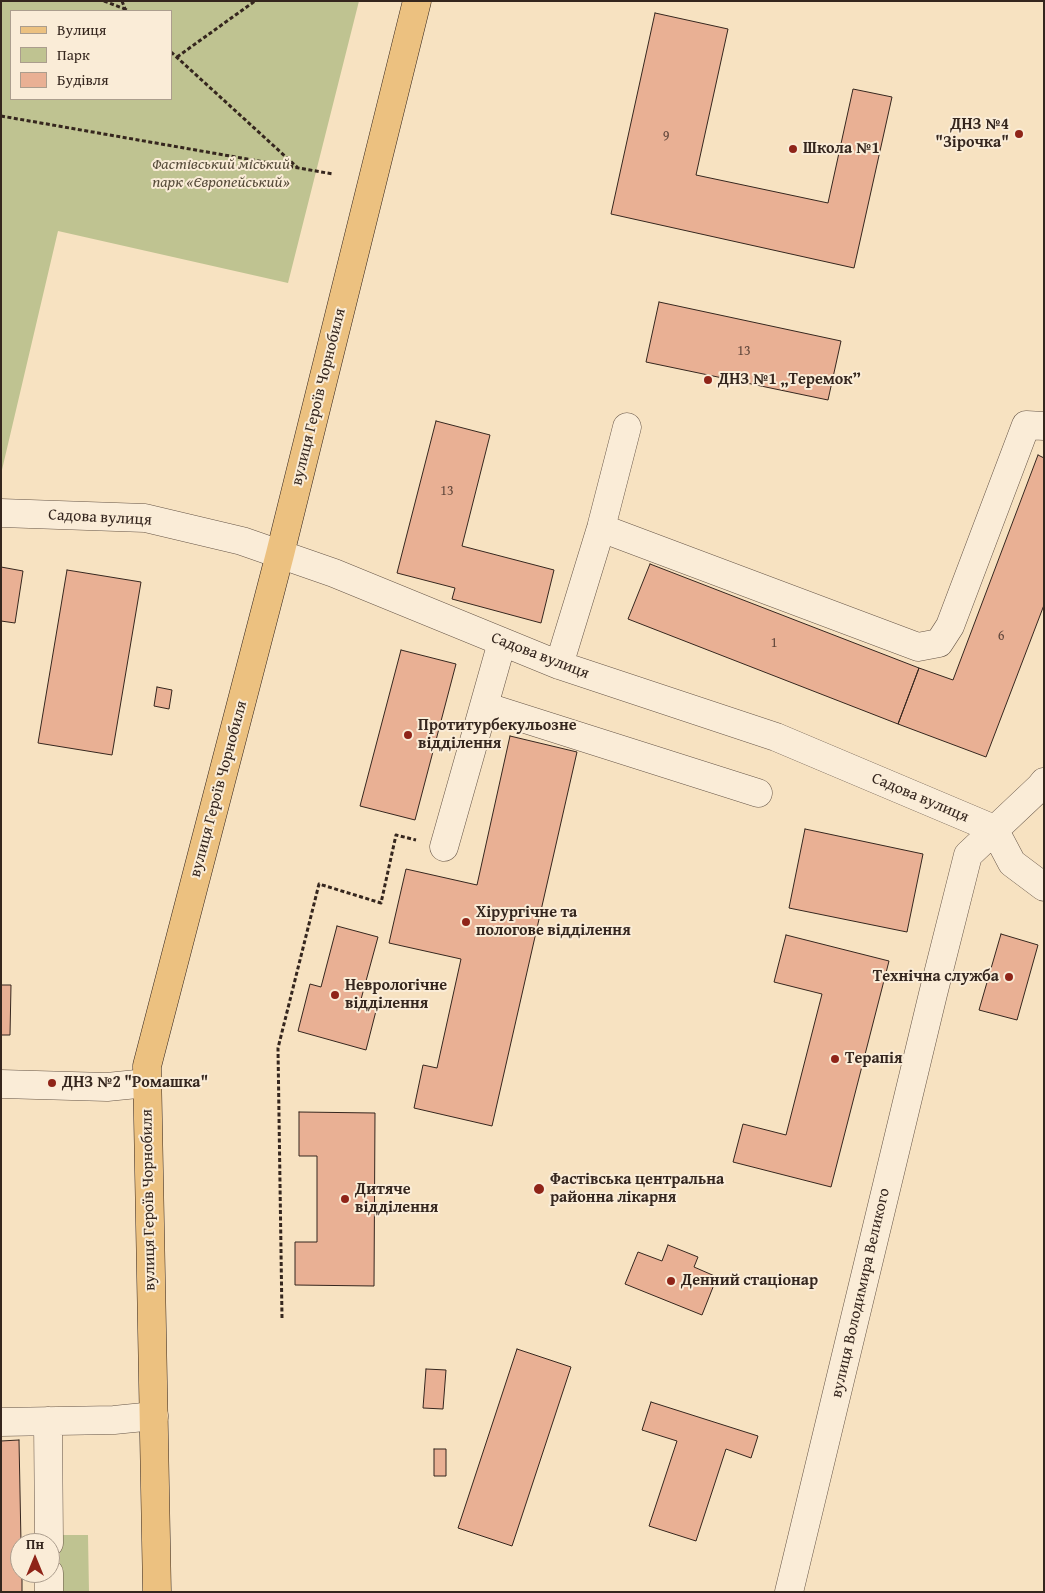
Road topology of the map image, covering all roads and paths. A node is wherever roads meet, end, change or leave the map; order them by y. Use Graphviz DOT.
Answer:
graph roads {
  1 [pos="104,1"];
  2 [pos="122,1"];
  3 [pos="255,1"];
  4 [pos="417,1"];
  5 [pos="127,10"];
  6 [pos="172,53"];
  7 [pos="177,57"];
  8 [pos="1,116"];
  9 [pos="298,169"];
  10 [pos="333,174"];
  11 [pos="627,426"];
  12 [pos="1044,426"];
  13 [pos="1,513"];
  14 [pos="601,528"];
  15 [pos="280,554"];
  16 [pos="502,642"];
  17 [pos="559,664"];
  18 [pos="484,706"];
  19 [pos="1044,782"];
  20 [pos="758,793"];
  21 [pos="961,815"];
  22 [pos="994,829"];
  23 [pos="444,847"];
  24 [pos="1044,887"];
  25 [pos="933,994"];
  26 [pos="147,1083"];
  27 [pos="1,1084"];
  28 [pos="282,1318"];
  29 [pos="154,1416"];
  30 [pos="48,1421"];
  31 [pos="1,1422"];
  32 [pos="49,1533"];
  33 [pos="157,1592"];
  34 [pos="789,1592"];
  1 -- 5 [label="path"];
  2 -- 5 [label="path"];
  3 -- 7 [label="path"];
  4 -- 15 [label="main road, вулиця Героїв Чорнобиля"];
  6 -- 7 [label="path"];
  7 -- 9 [label="path"];
  8 -- 9 [label="path"];
  9 -- 10 [label="path"];
  11 -- 14 [label="street"];
  12 -- 14 [label="street"];
  13 -- 15 [label="street, Садова вулиця"];
  14 -- 17 [label="street"];
  15 -- 16 [label="street, Садова вулиця"];
  15 -- 26 [label="main road, вулиця Героїв Чорнобиля"];
  16 -- 17 [label="street, Садова вулиця"];
  16 -- 18 [label="street"];
  17 -- 21 [label="street, Садова вулиця"];
  18 -- 20 [label="street"];
  18 -- 23 [label="street"];
  19 -- 22 [label="street, вулиця Володимира Великого"];
  21 -- 22 [label="street, Садова вулиця"];
  21 -- 25 [label="street, вулиця Володимира Великого"];
  22 -- 24 [label="street"];
  22 -- 25 [label="street, вулиця Володимира Великого"];
  23 -- 28 [label="path"];
  25 -- 34 [label="street, вулиця Володимира Великого"];
  26 -- 27 [label="street"];
  26 -- 29 [label="main road, вулиця Героїв Чорнобиля"];
  29 -- 30 [label="street"];
  29 -- 33 [label="main road, вулиця Героїв Чорнобиля"];
  30 -- 31 [label="street"];
  30 -- 32 [label="street"];
}
